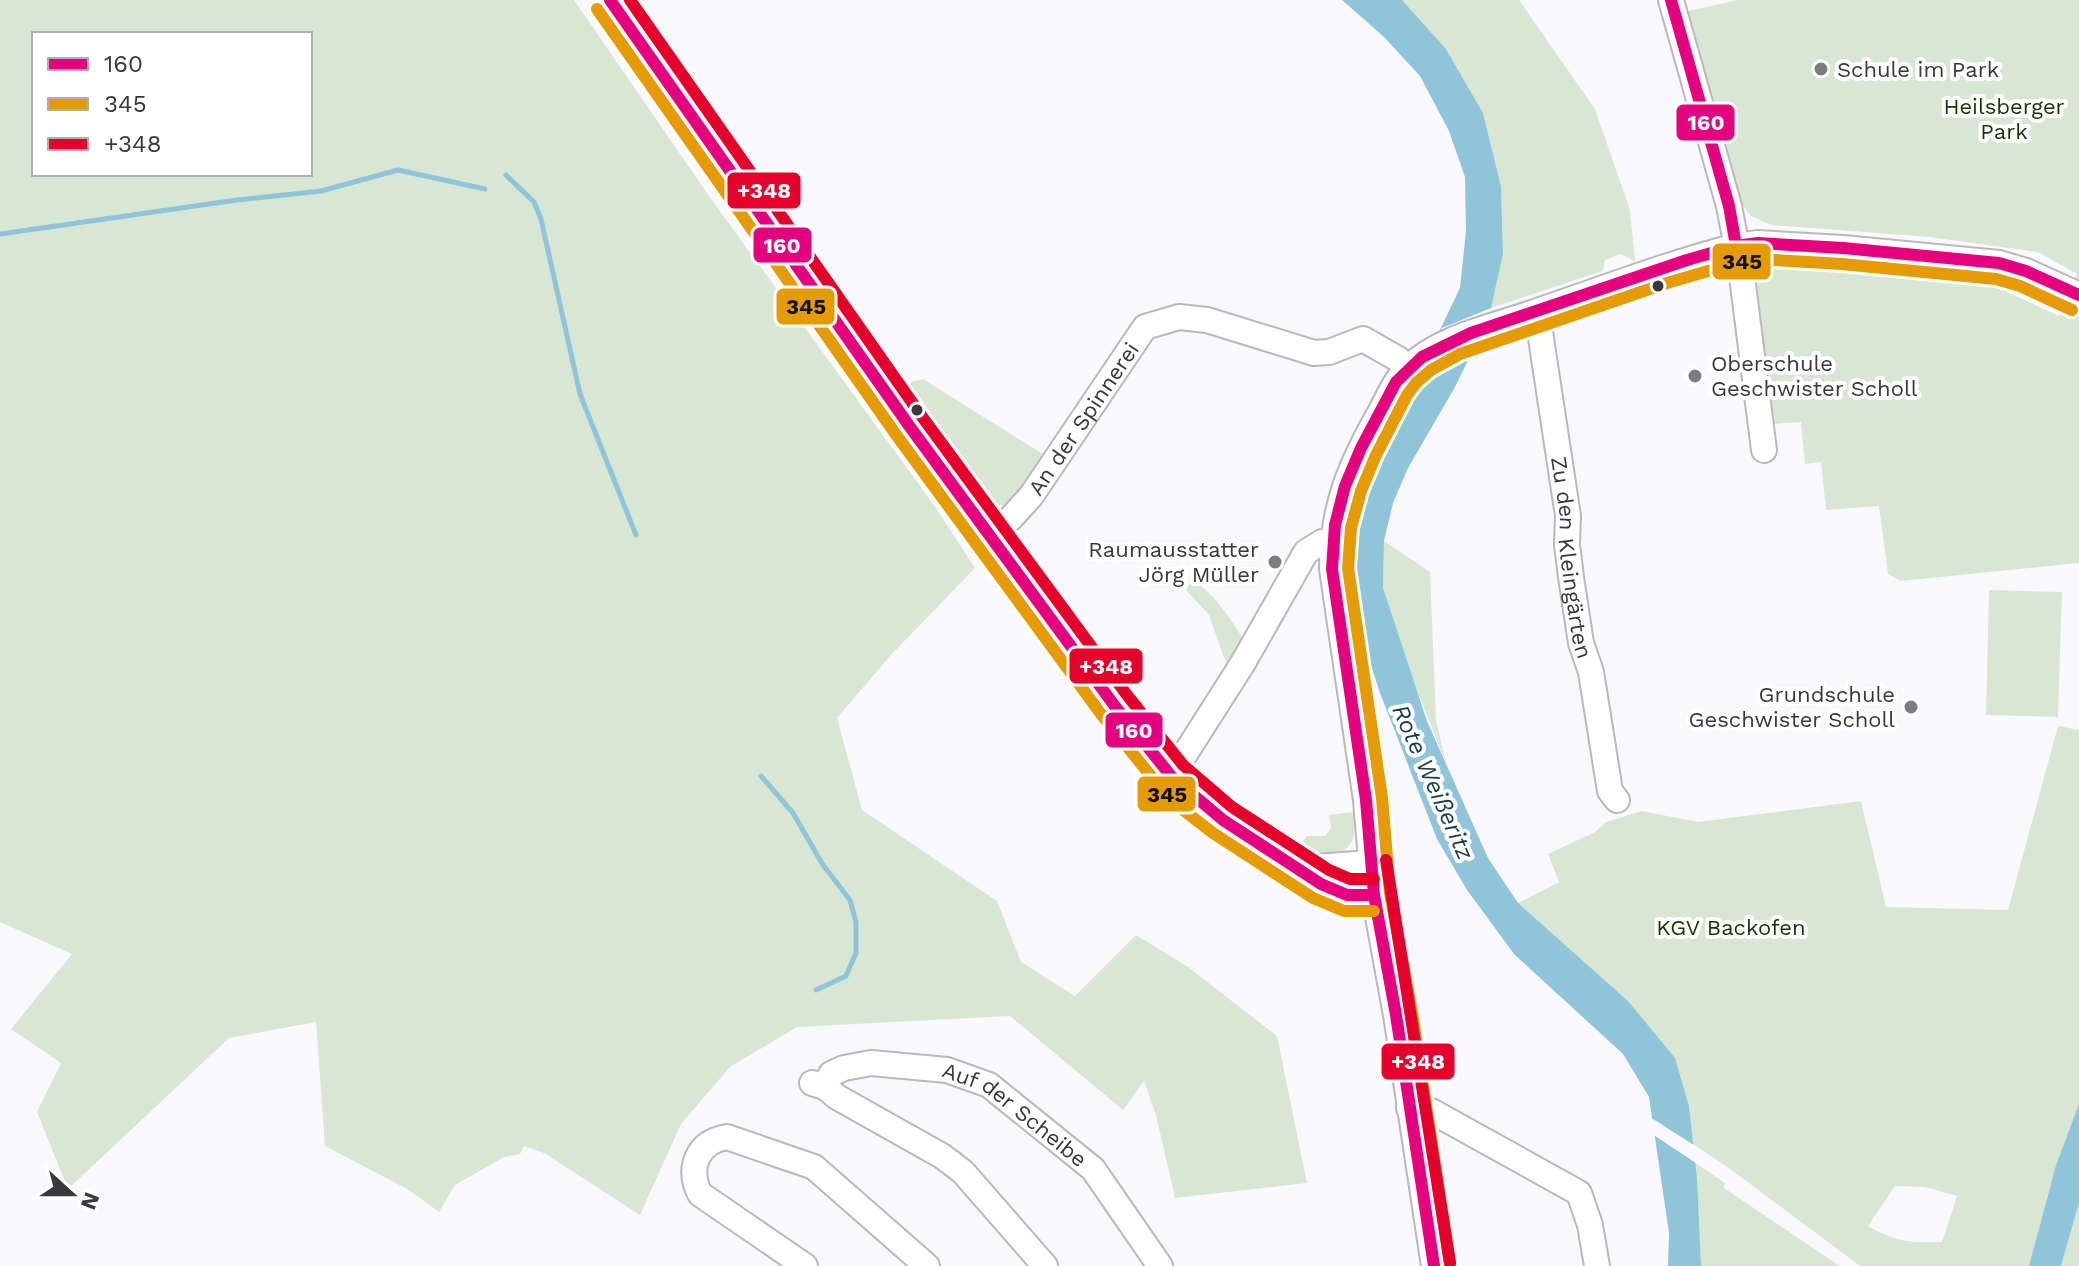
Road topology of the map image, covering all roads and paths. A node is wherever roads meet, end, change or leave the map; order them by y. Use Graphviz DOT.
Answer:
graph roads {
  1 [pos="610,0"];
  2 [pos="1671,0"];
  3 [pos="1736,246"];
  4 [pos="2079,295"];
  5 [pos="1537,312"];
  6 [pos="1408,368"];
  7 [pos="1764,450"];
  8 [pos="990,535"];
  9 [pos="1332,543"];
  10 [pos="1171,776"];
  11 [pos="1617,800"];
  12 [pos="1288,862"];
  13 [pos="1370,863"];
  14 [pos="1374,895"];
  15 [pos="1409,1108"];
  16 [pos="805,1266"];
  17 [pos="927,1266"];
  18 [pos="1045,1266"];
  19 [pos="1160,1266"];
  20 [pos="1434,1266"];
  21 [pos="1597,1266"];
  1 -- 8 [label="street"];
  2 -- 3 [label="street"];
  3 -- 4 [label="street"];
  3 -- 5 [label="street"];
  3 -- 7 [label="street"];
  5 -- 6 [label="street"];
  5 -- 11 [label="street, Zu den Kleingärten"];
  6 -- 8 [label="street, An der Spinnerei"];
  6 -- 9 [label="street"];
  8 -- 10 [label="street"];
  9 -- 10 [label="street"];
  9 -- 13 [label="street"];
  10 -- 12 [label="street"];
  12 -- 13 [label="street"];
  12 -- 14 [label="street"];
  13 -- 14 [label="street"];
  14 -- 15 [label="street"];
  15 -- 20 [label="street"];
  15 -- 21 [label="street"];
  16 -- 17 [label="street"];
  18 -- 19 [label="street, Auf der Scheibe"];
}
